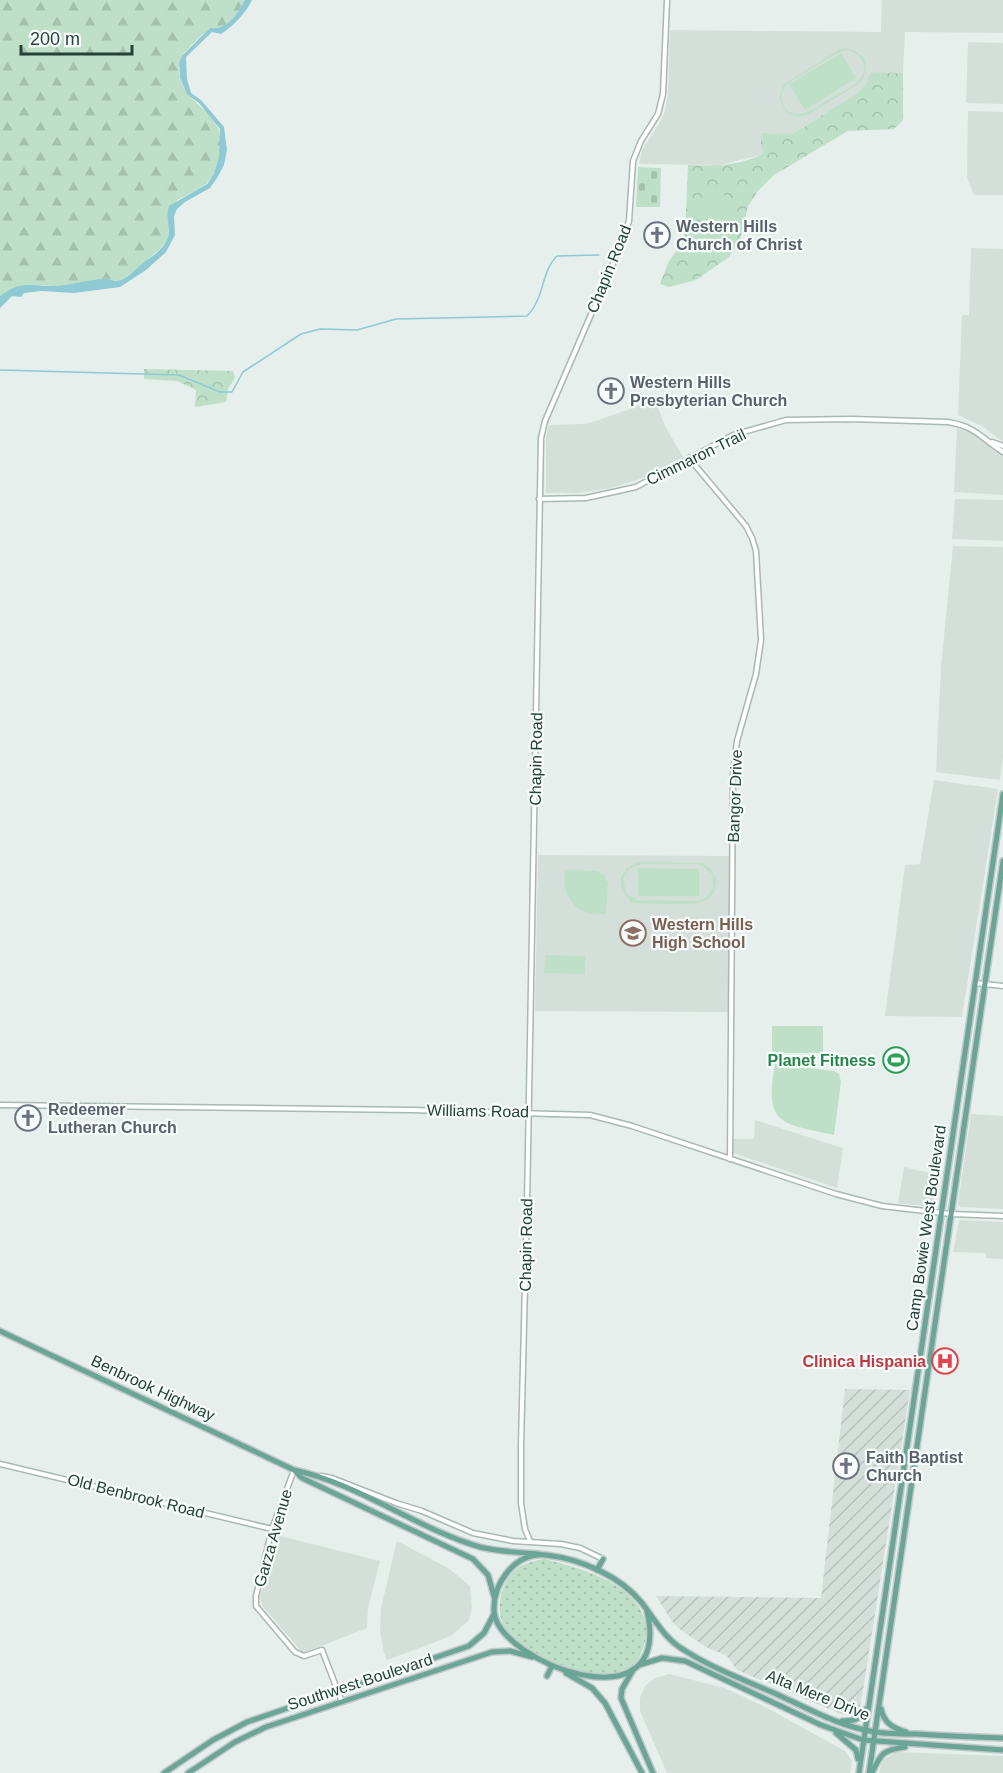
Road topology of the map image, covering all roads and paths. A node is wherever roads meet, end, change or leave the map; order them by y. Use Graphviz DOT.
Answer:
graph roads {
  1 [pos="667,0"];
  2 [pos="991,442"];
  3 [pos="1003,446"];
  4 [pos="1003,452"];
  5 [pos="690,458"];
  6 [pos="539,499"];
  7 [pos="1003,794"];
  8 [pos="1003,861"];
  9 [pos="975,983"];
  10 [pos="985,984"];
  11 [pos="1003,986"];
  12 [pos="0,1105"];
  13 [pos="528,1113"];
  14 [pos="730,1159"];
  15 [pos="941,1213"];
  16 [pos="951,1214"];
  17 [pos="1003,1216"];
  18 [pos="0,1331"];
  19 [pos="0,1464"];
  20 [pos="294,1470"];
  21 [pos="314,1474"];
  22 [pos="272,1529"];
  23 [pos="530,1541"];
  24 [pos="543,1555"];
  25 [pos="603,1559"];
  26 [pos="597,1570"];
  27 [pos="495,1600"];
  28 [pos="647,1611"];
  29 [pos="494,1612"];
  30 [pos="553,1666"];
  31 [pos="637,1667"];
  32 [pos="874,1675"];
  33 [pos="547,1676"];
  34 [pos="338,1690"];
  35 [pos="882,1690"];
  36 [pos="342,1702"];
  37 [pos="836,1720"];
  38 [pos="827,1727"];
  39 [pos="865,1730"];
  40 [pos="876,1732"];
  41 [pos="916,1734"];
  42 [pos="1003,1738"];
  43 [pos="863,1740"];
  44 [pos="874,1742"];
  45 [pos="915,1745"];
  46 [pos="1003,1750"];
  47 [pos="859,1771"];
  48 [pos="164,1773"];
  49 [pos="188,1773"];
  50 [pos="642,1773"];
  51 [pos="653,1773"];
  52 [pos="871,1773"];
  1 -- 6 [label="street, Chapin Road"];
  2 -- 3 [label="street, Cimmaron Trail"];
  2 -- 4 [label="street, Cimmaron Trail"];
  2 -- 5 [label="street, Cimmaron Trail"];
  5 -- 6 [label="street, Cimmaron Trail"];
  5 -- 14 [label="street, Bangor Drive"];
  6 -- 13 [label="street, Chapin Road"];
  7 -- 9 [label="main road, Camp Bowie West Boulevard"];
  8 -- 10 [label="main road, Camp Bowie West Boulevard"];
  9 -- 10 [label="street"];
  9 -- 15 [label="main road, Camp Bowie West Boulevard"];
  10 -- 11 [label="street"];
  10 -- 16 [label="main road, Camp Bowie West Boulevard"];
  12 -- 13 [label="street, Williams Road"];
  13 -- 14 [label="street, Williams Road"];
  13 -- 23 [label="street, Chapin Road"];
  14 -- 15 [label="street, Williams Road"];
  15 -- 16 [label="street, Williams Road"];
  15 -- 32 [label="main road, Camp Bowie West Boulevard"];
  16 -- 17 [label="street, Williams Road"];
  16 -- 35 [label="main road, Camp Bowie West Boulevard"];
  18 -- 20 [label="main road, Benbrook Highway"];
  19 -- 22 [label="street, Old Benbrook Road"];
  20 -- 21 [label="main road, Benbrook Highway"];
  20 -- 22 [label="street, Garza Avenue"];
  20 -- 27 [label="main road, Benbrook Highway"];
  21 -- 23 [label="street, Benbrook Highway"];
  21 -- 24 [label="main road, Benbrook Highway"];
  22 -- 34 [label="street, Garza Avenue"];
  23 -- 25 [label="street, Benbrook Highway"];
  24 -- 26 [label="main road"];
  24 -- 27 [label="main road"];
  25 -- 26 [label="main road"];
  26 -- 28 [label="main road"];
  27 -- 29 [label="main road"];
  28 -- 31 [label="main road"];
  28 -- 37 [label="main road, Alta Mere Drive"];
  29 -- 30 [label="main road"];
  29 -- 34 [label="main road, Southwest Boulevard"];
  30 -- 31 [label="main road"];
  30 -- 33 [label="main road"];
  30 -- 36 [label="main road, Southwest Boulevard"];
  30 -- 50 [label="main road"];
  31 -- 38 [label="main road, Alta Mere Drive"];
  31 -- 51 [label="main road"];
  32 -- 37 [label="main road"];
  32 -- 39 [label="main road, Camp Bowie West Boulevard"];
  34 -- 36 [label="street, Garza Avenue"];
  34 -- 48 [label="main road, Southwest Boulevard"];
  35 -- 40 [label="main road, Camp Bowie West Boulevard"];
  35 -- 41 [label="main road"];
  36 -- 49 [label="main road, Southwest Boulevard"];
  37 -- 39 [label="main road, Alta Mere Drive"];
  38 -- 43 [label="main road, Alta Mere Drive"];
  38 -- 47 [label="main road"];
  39 -- 40 [label="main road, Alta Mere Drive"];
  39 -- 43 [label="main road, Camp Bowie West Boulevard"];
  40 -- 41 [label="main road, Alta Mere Drive"];
  40 -- 44 [label="main road, Camp Bowie West Boulevard"];
  41 -- 42 [label="main road, Alta Mere Drive"];
  43 -- 44 [label="main road, Alta Mere Drive"];
  43 -- 47 [label="main road, Camp Bowie West Boulevard"];
  44 -- 45 [label="main road, Alta Mere Drive"];
  44 -- 52 [label="main road, Camp Bowie West Boulevard"];
  45 -- 46 [label="main road, Alta Mere Drive"];
  45 -- 52 [label="main road"];
}
